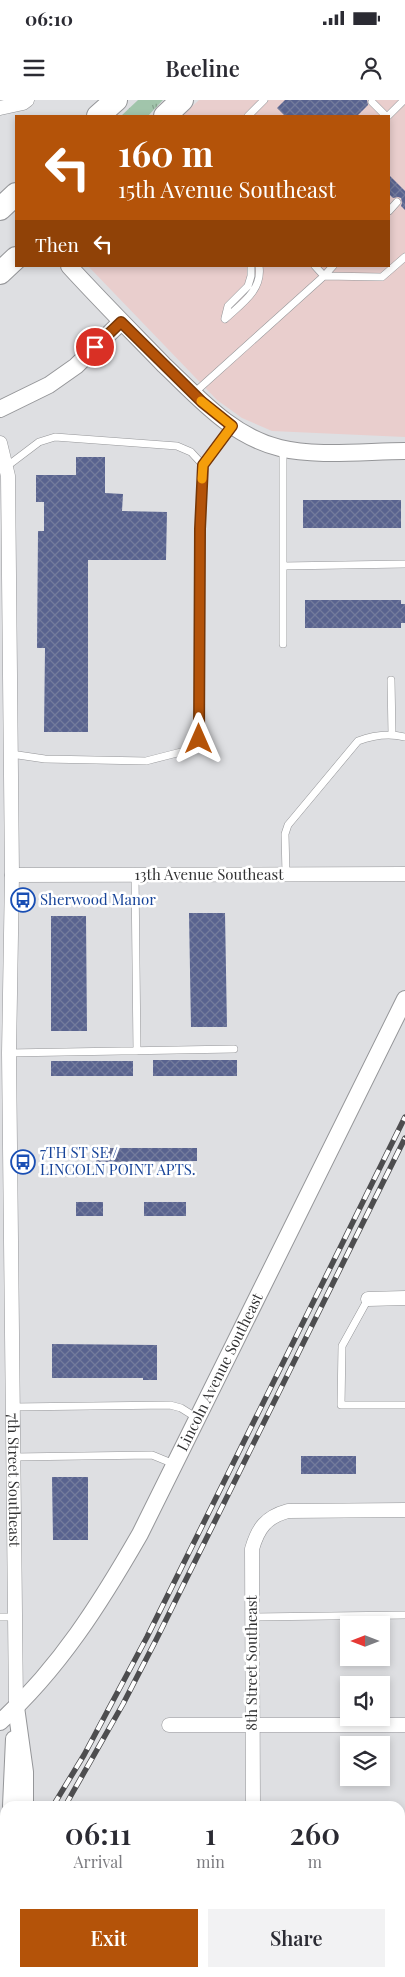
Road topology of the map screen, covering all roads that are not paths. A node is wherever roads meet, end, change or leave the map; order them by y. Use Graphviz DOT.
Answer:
graph roads {
  1 [pos="27,100"];
  2 [pos="116,100"];
  3 [pos="182,100"];
  4 [pos="264,100"];
  5 [pos="404,100"];
  6 [pos="372,102"];
  7 [pos="0,108"];
  8 [pos="253,114"];
  9 [pos="99,115"];
  10 [pos="166,115"];
  11 [pos="386,115"];
  12 [pos="388,115"];
  13 [pos="397,202"];
  14 [pos="390,210"];
  15 [pos="405,256"];
  16 [pos="15,259"];
  17 [pos="70,267"];
  18 [pos="251,267"];
  19 [pos="259,267"];
  20 [pos="316,267"];
  21 [pos="332,267"];
  22 [pos="0,273"];
  23 [pos="324,276"];
  24 [pos="121,322"];
  25 [pos="193,393"];
  26 [pos="0,409"];
  27 [pos="232,426"];
  28 [pos="0,443"];
  29 [pos="283,449"];
  30 [pos="405,451"];
  31 [pos="203,465"];
  32 [pos="6,467"];
  33 [pos="4,533"];
  34 [pos="405,564"];
  35 [pos="283,566"];
  36 [pos="283,644"];
  37 [pos="391,680"];
  38 [pos="392,734"];
  39 [pos="405,737"];
  40 [pos="11,754"];
  41 [pos="286,874"];
  42 [pos="405,874"];
  43 [pos="12,875"];
  44 [pos="135,875"];
  45 [pos="5,964"];
  46 [pos="405,999"];
  47 [pos="234,1049"];
  48 [pos="138,1051"];
  49 [pos="9,1053"];
  50 [pos="5,1090"];
  51 [pos="405,1298"];
  52 [pos="368,1299"];
  53 [pos="405,1406"];
  54 [pos="13,1407"];
  55 [pos="197,1418"];
  56 [pos="14,1457"];
  57 [pos="174,1464"];
  58 [pos="405,1510"];
  59 [pos="405,1615"];
  60 [pos="0,1617"];
  61 [pos="15,1617"];
  62 [pos="252,1617"];
  63 [pos="16,1707"];
  64 [pos="0,1722"];
  65 [pos="252,1724"];
  66 [pos="169,1725"];
  67 [pos="405,1725"];
  68 [pos="11,1801"];
  69 [pos="26,1801"];
  70 [pos="253,1801"];
  1 -- 7 [label="street"];
  2 -- 9 [label="highway"];
  3 -- 10 [label="highway"];
  4 -- 8 [label="lane"];
  5 -- 12 [label="lane"];
  6 -- 11 [label="lane"];
  13 -- 14 [label="lane"];
  15 -- 23 [label="lane"];
  16 -- 22 [label="highway"];
  17 -- 24 [label="street"];
  18 -- 19 [label="lane"];
  20 -- 23 [label="lane"];
  21 -- 23 [label="lane"];
  23 -- 25 [label="lane"];
  24 -- 25 [label="street"];
  24 -- 26 [label="street"];
  25 -- 27 [label="street"];
  27 -- 29 [label="street"];
  27 -- 31 [label="lane"];
  28 -- 32 [label="street, 7th Street Southeast"];
  29 -- 30 [label="street"];
  29 -- 35 [label="lane"];
  31 -- 32 [label="lane"];
  31 -- 40 [label="lane"];
  32 -- 33 [label="street, 7th Street Southeast"];
  33 -- 40 [label="street, 7th Street Southeast"];
  34 -- 35 [label="lane"];
  35 -- 36 [label="lane"];
  37 -- 38 [label="lane"];
  38 -- 39 [label="lane"];
  38 -- 41 [label="lane"];
  40 -- 43 [label="street, 7th Street Southeast"];
  41 -- 42 [label="street, 13th Avenue Southeast"];
  41 -- 44 [label="street, 13th Avenue Southeast"];
  43 -- 44 [label="street, 13th Avenue Southeast"];
  43 -- 45 [label="street, 7th Street Southeast"];
  44 -- 48 [label="lane"];
  45 -- 49 [label="street, 7th Street Southeast"];
  46 -- 55 [label="street, Lincoln Avenue Southeast"];
  47 -- 48 [label="lane"];
  48 -- 49 [label="lane"];
  49 -- 50 [label="street, 7th Street Southeast"];
  50 -- 54 [label="street, 7th Street Southeast"];
  51 -- 52 [label="street"];
  52 -- 53 [label="lane"];
  54 -- 55 [label="lane"];
  54 -- 56 [label="street, 7th Street Southeast"];
  55 -- 57 [label="street, Lincoln Avenue Southeast"];
  56 -- 57 [label="lane"];
  56 -- 61 [label="street, 7th Street Southeast"];
  57 -- 63 [label="street, Lincoln Avenue Southeast"];
  58 -- 62 [label="street, 8th Street Southeast"];
  59 -- 62 [label="lane"];
  60 -- 61 [label="lane"];
  61 -- 63 [label="street, 7th Street Southeast"];
  62 -- 65 [label="street, 8th Street Southeast"];
  63 -- 64 [label="street, Lincoln Avenue Southeast"];
  63 -- 68 [label="street, 7th Street Southeast"];
  63 -- 69 [label="street, 7th Street Southeast"];
  65 -- 66 [label="street"];
  65 -- 67 [label="street"];
  65 -- 70 [label="street, 8th Street Southeast"];
}
